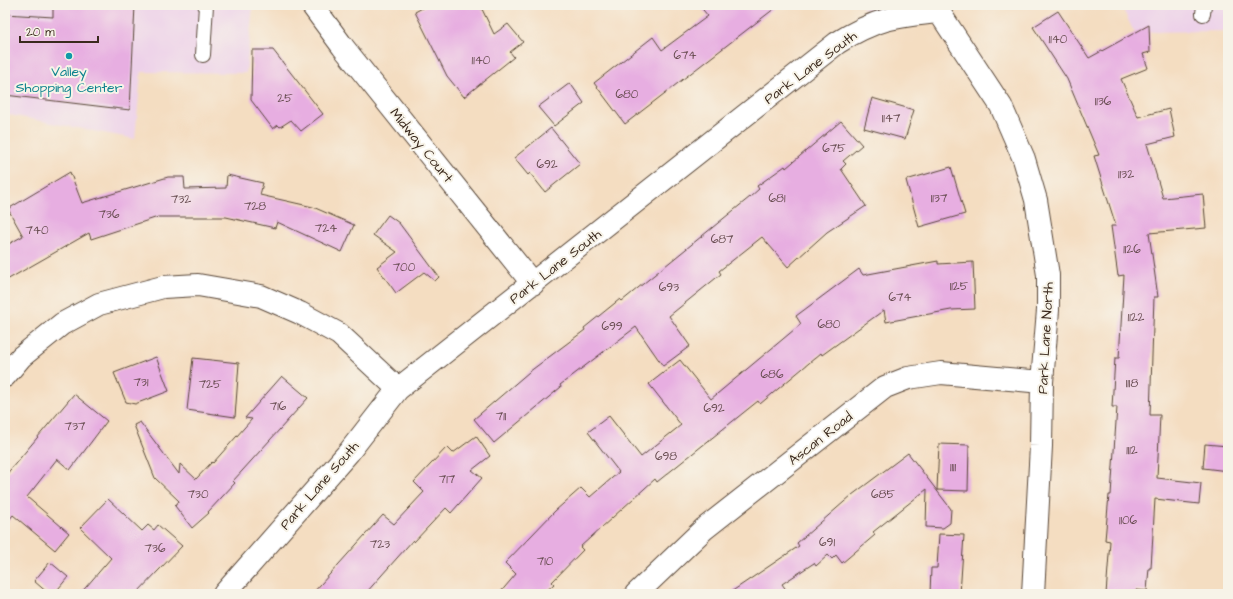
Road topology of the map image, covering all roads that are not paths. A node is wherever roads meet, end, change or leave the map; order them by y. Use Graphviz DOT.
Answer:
graph roads {
  1 [pos="206,5"];
  2 [pos="312,5"];
  3 [pos="939,8"];
  4 [pos="899,10"];
  5 [pos="203,55"];
  6 [pos="533,284"];
  7 [pos="5,376"];
  8 [pos="1042,382"];
  9 [pos="398,389"];
  10 [pos="646,591"];
  11 [pos="224,594"];
  12 [pos="1033,594"];
  1 -- 5 [label="lane"];
  2 -- 6 [label="street, Midway Court"];
  3 -- 4 [label="street, Park Lane South"];
  3 -- 8 [label="street, Park Lane North"];
  4 -- 6 [label="street, Park Lane South"];
  6 -- 9 [label="street, Park Lane South"];
  7 -- 9 [label="street"];
  8 -- 10 [label="street, Ascan Road"];
  8 -- 12 [label="street, Park Lane North"];
  9 -- 11 [label="street, Park Lane South"];
}
